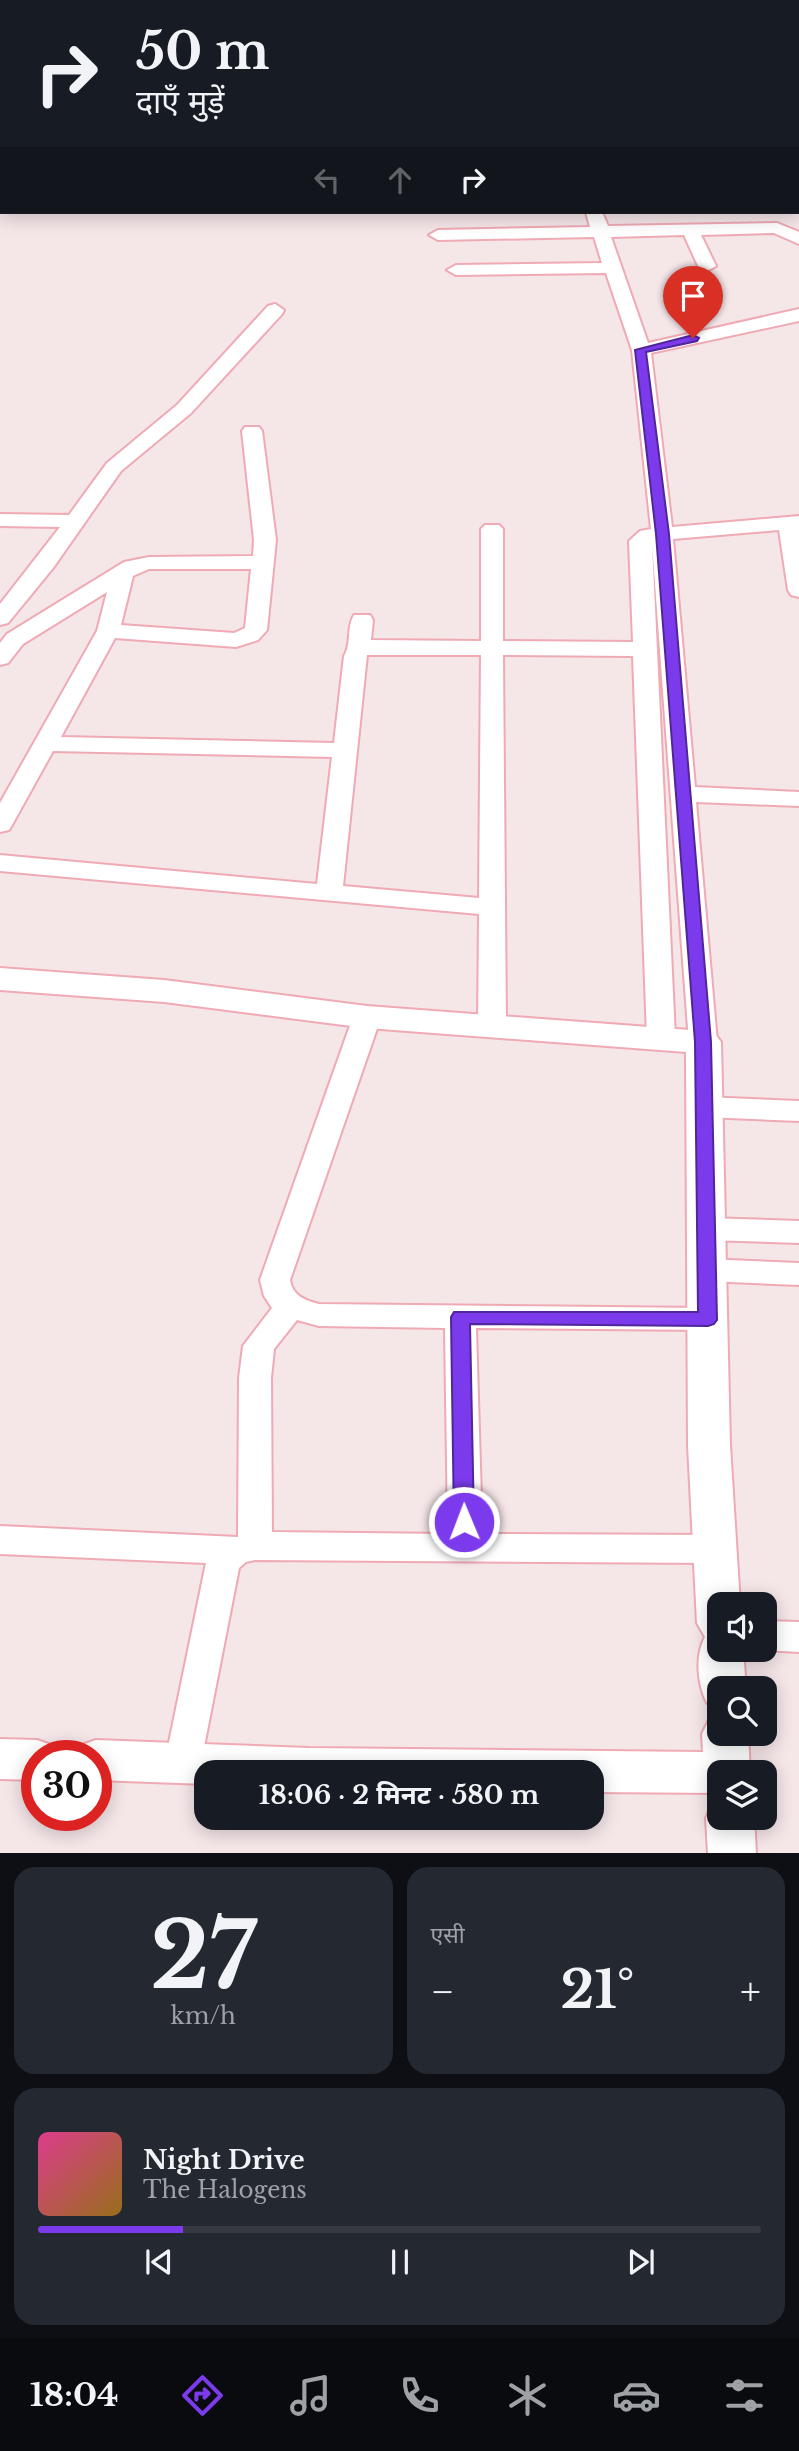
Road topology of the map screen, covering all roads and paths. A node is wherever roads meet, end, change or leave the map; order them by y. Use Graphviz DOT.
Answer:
graph roads {
  1 [pos="597,222"];
  2 [pos="690,229"];
  3 [pos="438,235"];
  4 [pos="799,239"];
  5 [pos="707,266"];
  6 [pos="612,268"];
  7 [pos="456,270"];
  8 [pos="275,310"];
  9 [pos="799,315"];
  10 [pos="640,350"];
  11 [pos="252,430"];
  12 [pos="0,520"];
  13 [pos="74,522"];
  14 [pos="794,522"];
  15 [pos="492,529"];
  16 [pos="662,534"];
  17 [pos="262,562"];
  18 [pos="123,572"];
  19 [pos="799,590"];
  20 [pos="0,618"];
  21 [pos="362,620"];
  22 [pos="108,631"];
  23 [pos="492,647"];
  24 [pos="643,649"];
  25 [pos="359,650"];
  26 [pos="0,658"];
  27 [pos="45,744"];
  28 [pos="345,750"];
  29 [pos="683,794"];
  30 [pos="799,799"];
  31 [pos="0,825"];
  32 [pos="653,851"];
  33 [pos="688,854"];
  34 [pos="0,863"];
  35 [pos="329,893"];
  36 [pos="492,907"];
  37 [pos="0,979"];
  38 [pos="368,1017"];
  39 [pos="492,1025"];
  40 [pos="661,1037"];
  41 [pos="703,1042"];
  42 [pos="704,1107"];
  43 [pos="799,1111"];
  44 [pos="706,1228"];
  45 [pos="799,1232"];
  46 [pos="706,1270"];
  47 [pos="799,1274"];
  48 [pos="290,1307"];
  49 [pos="460,1317"];
  50 [pos="708,1320"];
  51 [pos="0,1540"];
  52 [pos="465,1547"];
  53 [pos="245,1548"];
  54 [pos="715,1549"];
  55 [pos="717,1592"];
  56 [pos="777,1636"];
  57 [pos="799,1637"];
  58 [pos="0,1759"];
  59 [pos="21,1759"];
  60 [pos="112,1760"];
  61 [pos="183,1762"];
  62 [pos="707,1773"];
  63 [pos="731,1830"];
  64 [pos="733,1852"];
  1 -- 2 [label="street"];
  1 -- 3 [label="street"];
  1 -- 6 [label="street"];
  2 -- 4 [label="street"];
  2 -- 5 [label="street"];
  6 -- 7 [label="street"];
  6 -- 10 [label="street"];
  8 -- 13 [label="street"];
  9 -- 10 [label="street"];
  10 -- 16 [label="street"];
  11 -- 17 [label="street"];
  12 -- 13 [label="street"];
  13 -- 20 [label="street"];
  14 -- 16 [label="street"];
  14 -- 19 [label="street"];
  15 -- 23 [label="street"];
  16 -- 24 [label="street"];
  16 -- 29 [label="street"];
  17 -- 18 [label="street"];
  17 -- 22 [label="street"];
  18 -- 22 [label="street"];
  18 -- 26 [label="street"];
  21 -- 25 [label="street"];
  22 -- 27 [label="street"];
  23 -- 24 [label="street"];
  23 -- 25 [label="street"];
  23 -- 36 [label="street"];
  24 -- 32 [label="street"];
  25 -- 28 [label="street"];
  27 -- 28 [label="street"];
  27 -- 31 [label="street"];
  28 -- 35 [label="street"];
  29 -- 30 [label="street"];
  29 -- 33 [label="street"];
  32 -- 33 [label="street"];
  32 -- 40 [label="street"];
  33 -- 41 [label="street"];
  34 -- 35 [label="street"];
  35 -- 36 [label="street"];
  36 -- 39 [label="street"];
  37 -- 38 [label="street"];
  38 -- 39 [label="street"];
  38 -- 48 [label="street"];
  39 -- 40 [label="street"];
  40 -- 41 [label="street"];
  41 -- 42 [label="street"];
  42 -- 43 [label="street"];
  42 -- 44 [label="street"];
  44 -- 45 [label="street"];
  44 -- 46 [label="street"];
  46 -- 47 [label="street"];
  46 -- 50 [label="street"];
  48 -- 49 [label="street"];
  48 -- 53 [label="street"];
  49 -- 50 [label="street"];
  49 -- 52 [label="street"];
  50 -- 54 [label="street"];
  51 -- 53 [label="street"];
  52 -- 53 [label="street"];
  52 -- 54 [label="street"];
  53 -- 61 [label="street"];
  54 -- 55 [label="street"];
  56 -- 57 [label="street"];
  58 -- 59 [label="street"];
  60 -- 61 [label="street"];
  61 -- 62 [label="street"];
  63 -- 64 [label="street"];
}
